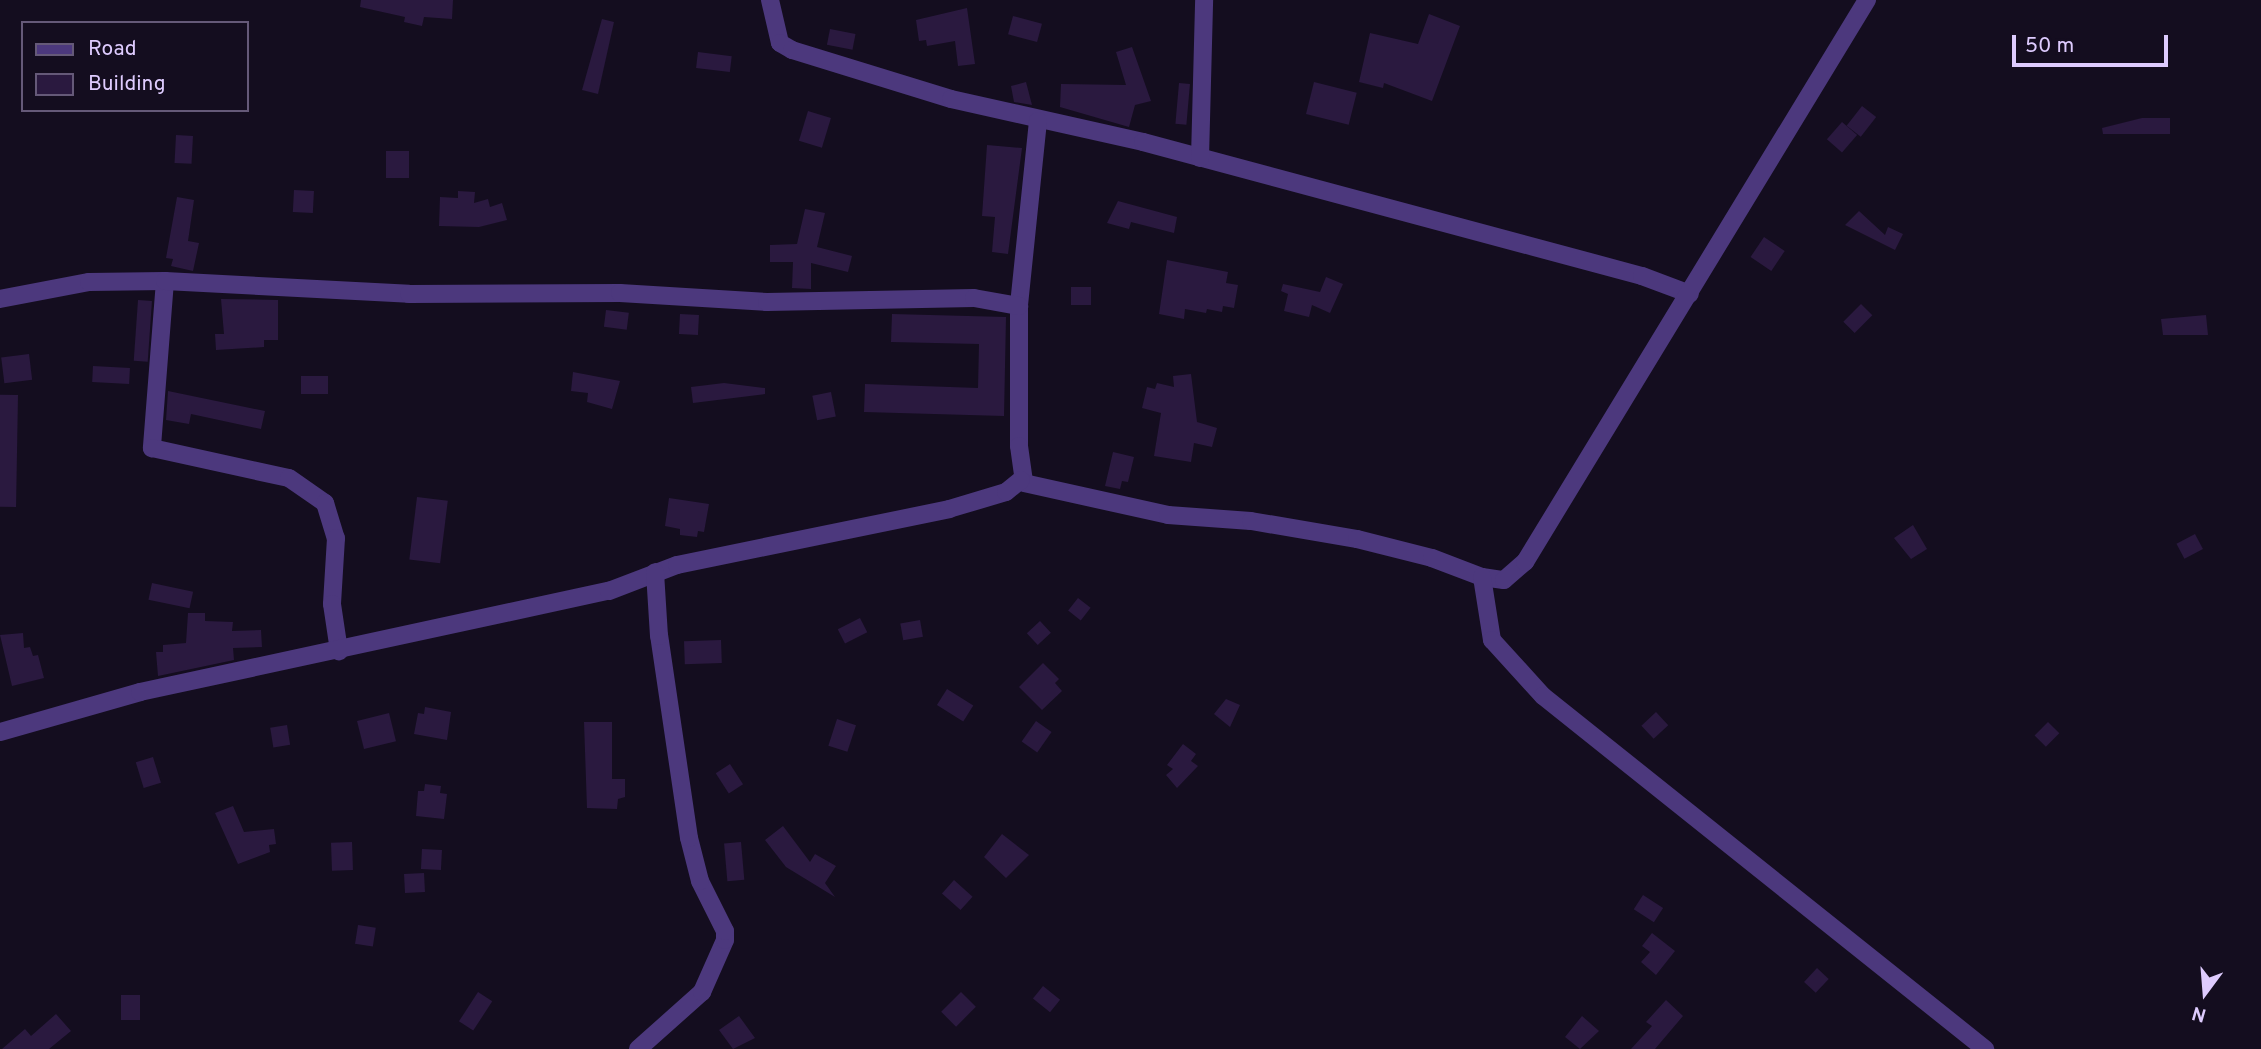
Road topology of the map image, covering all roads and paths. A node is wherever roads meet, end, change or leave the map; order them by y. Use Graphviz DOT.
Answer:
graph roads {
  1 [pos="770,0"];
  2 [pos="1204,0"];
  3 [pos="1867,0"];
  4 [pos="1038,121"];
  5 [pos="1200,158"];
  6 [pos="165,281"];
  7 [pos="1690,294"];
  8 [pos="0,299"];
  9 [pos="1019,306"];
  10 [pos="1021,480"];
  11 [pos="655,572"];
  12 [pos="1482,578"];
  13 [pos="339,651"];
  14 [pos="0,732"];
  15 [pos="638,1049"];
  16 [pos="1985,1049"];
  1 -- 4 [label="street"];
  2 -- 5 [label="street"];
  3 -- 7 [label="street"];
  4 -- 5 [label="street"];
  4 -- 9 [label="street"];
  5 -- 7 [label="street"];
  6 -- 8 [label="street"];
  6 -- 9 [label="street"];
  6 -- 13 [label="street"];
  7 -- 12 [label="street"];
  9 -- 10 [label="street"];
  10 -- 11 [label="street"];
  10 -- 12 [label="street"];
  11 -- 13 [label="street"];
  11 -- 15 [label="street"];
  12 -- 16 [label="street"];
  13 -- 14 [label="street"];
}
